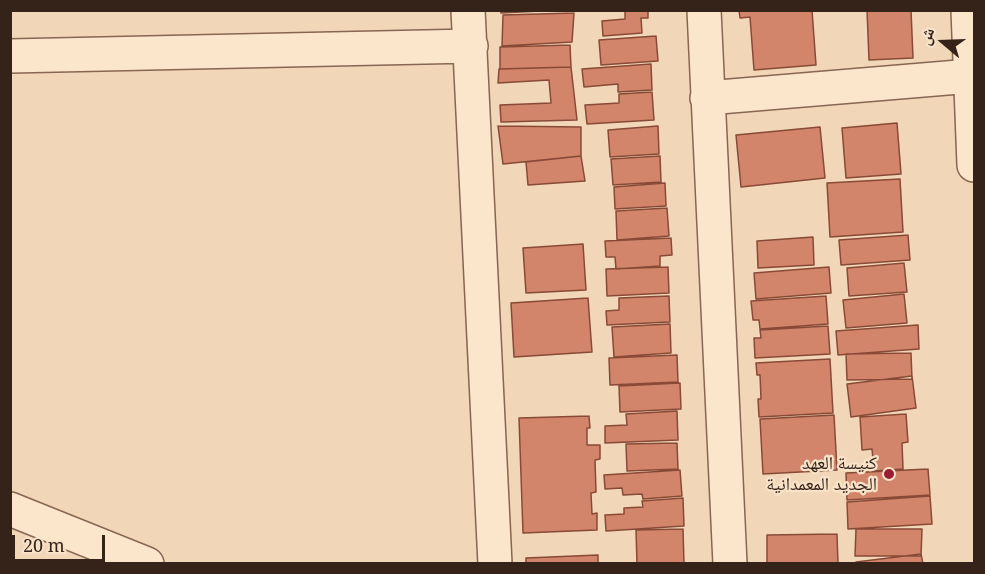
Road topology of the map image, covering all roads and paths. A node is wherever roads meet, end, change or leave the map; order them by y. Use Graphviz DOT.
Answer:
graph roads {
  1 [pos="468,10"];
  2 [pos="704,10"];
  3 [pos="968,10"];
  4 [pos="471,46"];
  5 [pos="10,56"];
  6 [pos="971,75"];
  7 [pos="708,98"];
  8 [pos="975,165"];
  9 [pos="10,509"];
  10 [pos="147,564"];
  11 [pos="495,564"];
  12 [pos="730,564"];
  1 -- 4 [label="street"];
  2 -- 7 [label="street"];
  3 -- 6 [label="street"];
  4 -- 5 [label="street"];
  4 -- 11 [label="street"];
  6 -- 7 [label="street"];
  6 -- 8 [label="street"];
  7 -- 12 [label="street"];
  9 -- 10 [label="street"];
}
